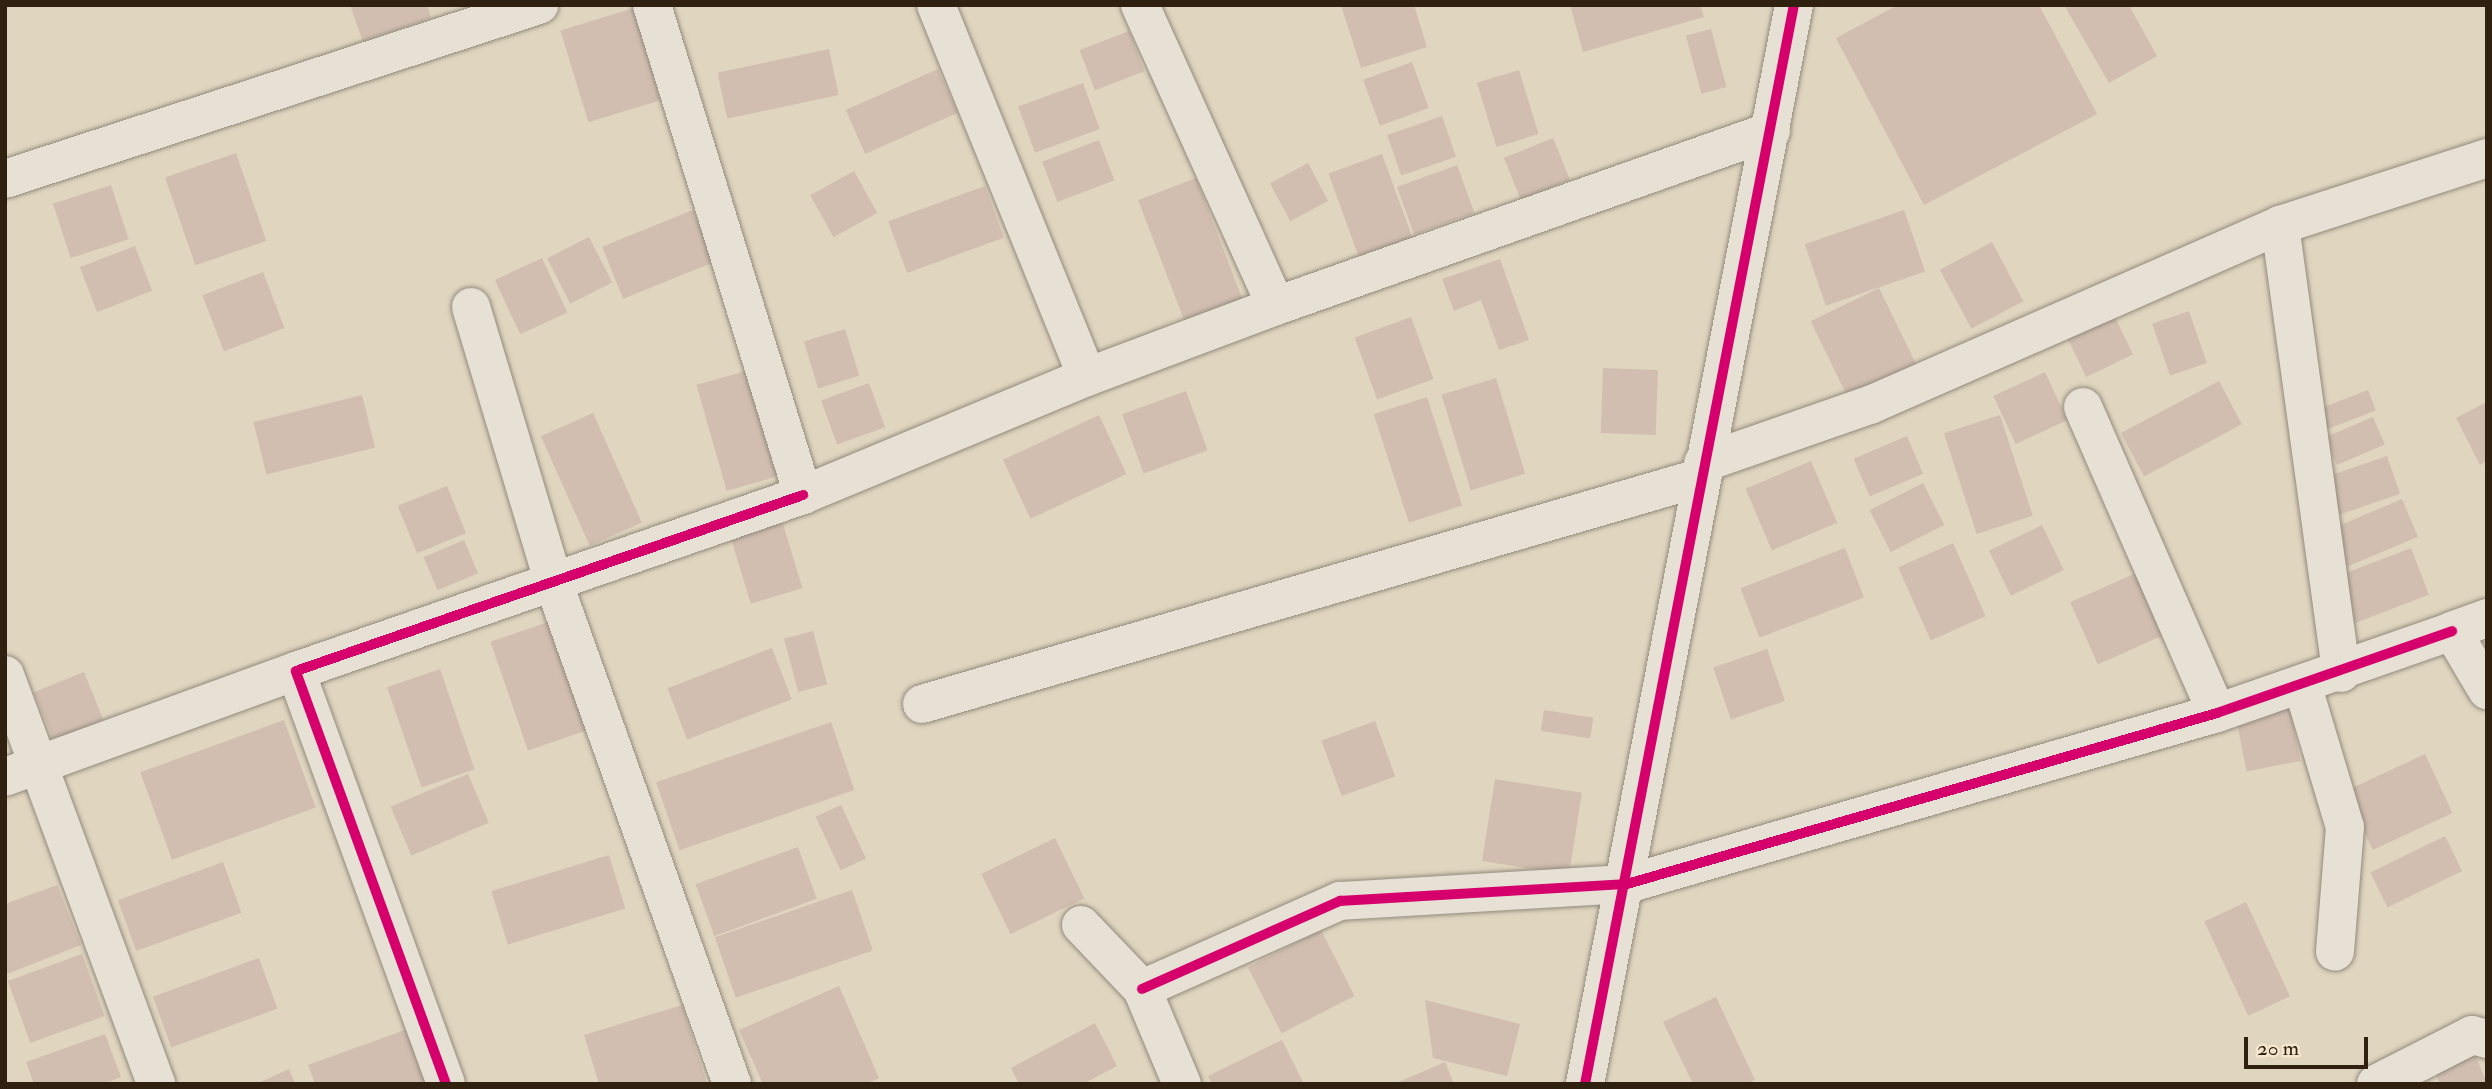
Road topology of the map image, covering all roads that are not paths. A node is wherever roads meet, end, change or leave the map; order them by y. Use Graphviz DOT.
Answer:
graph roads {
  1 [pos="540,5"];
  2 [pos="652,5"];
  3 [pos="936,5"];
  4 [pos="1140,5"];
  5 [pos="1794,5"];
  6 [pos="468,18"];
  7 [pos="1770,131"];
  8 [pos="2487,158"];
  9 [pos="5,179"];
  10 [pos="2280,225"];
  11 [pos="1276,306"];
  12 [pos="471,307"];
  13 [pos="1087,377"];
  14 [pos="2083,407"];
  15 [pos="1701,470"];
  16 [pos="803,495"];
  17 [pos="554,584"];
  18 [pos="2469,624"];
  19 [pos="296,671"];
  20 [pos="2341,673"];
  21 [pos="5,675"];
  22 [pos="2302,684"];
  23 [pos="2487,690"];
  24 [pos="922,704"];
  25 [pos="2217,713"];
  26 [pos="43,765"];
  27 [pos="5,777"];
  28 [pos="1627,884"];
  29 [pos="1081,925"];
  30 [pos="2335,952"];
  31 [pos="1142,989"];
  32 [pos="2487,1039"];
  33 [pos="156,1084"];
  34 [pos="446,1084"];
  35 [pos="732,1084"];
  36 [pos="1182,1084"];
  37 [pos="1585,1084"];
  38 [pos="2376,1084"];
  1 -- 6 [label="street"];
  2 -- 16 [label="street"];
  3 -- 13 [label="street"];
  4 -- 11 [label="street"];
  5 -- 7 [label="street"];
  6 -- 9 [label="street"];
  7 -- 11 [label="street"];
  7 -- 15 [label="street"];
  8 -- 10 [label="street"];
  10 -- 15 [label="street"];
  10 -- 20 [label="street"];
  11 -- 13 [label="street"];
  12 -- 17 [label="street"];
  13 -- 16 [label="street"];
  14 -- 25 [label="street"];
  15 -- 24 [label="street"];
  15 -- 28 [label="street"];
  16 -- 17 [label="street"];
  17 -- 19 [label="street"];
  17 -- 35 [label="street"];
  18 -- 20 [label="street"];
  18 -- 23 [label="street"];
  19 -- 26 [label="street"];
  19 -- 34 [label="street"];
  20 -- 22 [label="street"];
  21 -- 26 [label="street"];
  22 -- 25 [label="street"];
  22 -- 30 [label="street"];
  25 -- 28 [label="street"];
  26 -- 27 [label="street"];
  26 -- 33 [label="street"];
  28 -- 31 [label="street"];
  28 -- 37 [label="street"];
  29 -- 31 [label="street"];
  31 -- 36 [label="street"];
  32 -- 38 [label="street"];
}
